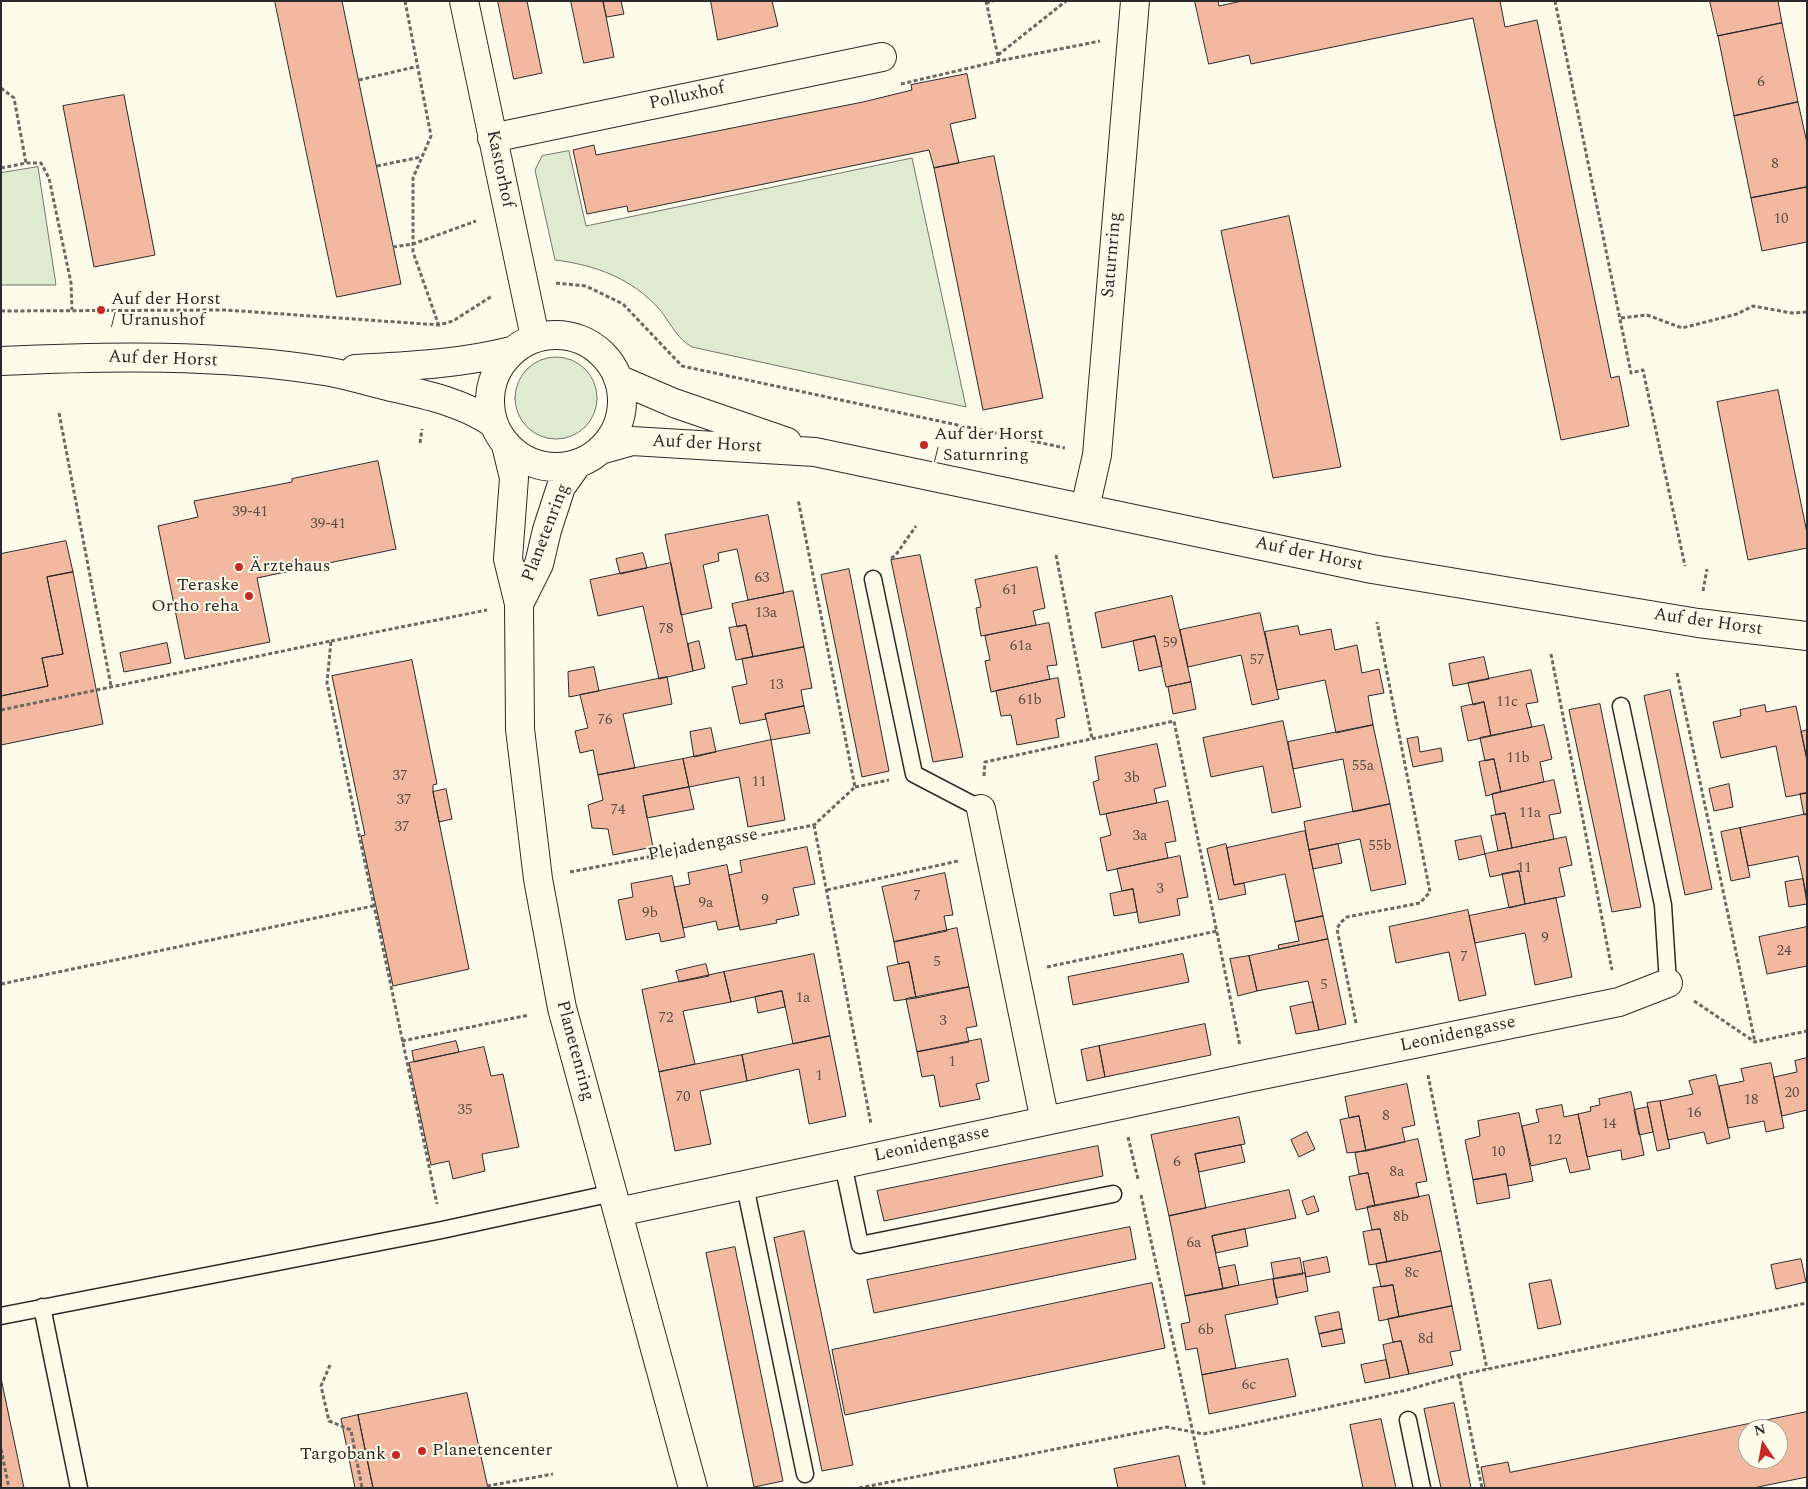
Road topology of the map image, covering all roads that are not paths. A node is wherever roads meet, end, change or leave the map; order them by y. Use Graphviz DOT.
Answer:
graph roads {
  1 [pos="464,1"];
  2 [pos="1135,1"];
  3 [pos="882,57"];
  4 [pos="492,138"];
  5 [pos="535,337"];
  6 [pos="511,351"];
  7 [pos="1,361"];
  8 [pos="324,371"];
  9 [pos="618,378"];
  10 [pos="500,434"];
  11 [pos="814,452"];
  12 [pos="589,457"];
  13 [pos="1085,508"];
  14 [pos="873,579"];
  15 [pos="518,604"];
  16 [pos="1807,636"];
  17 [pos="1621,706"];
  18 [pos="981,809"];
  19 [pos="1668,983"];
  20 [pos="1045,1121"];
  21 [pos="843,1164"];
  22 [pos="746,1186"];
  23 [pos="1113,1194"];
  24 [pos="616,1203"];
  25 [pos="42,1307"];
  26 [pos="1,1316"];
  27 [pos="1408,1420"];
  28 [pos="805,1474"];
  29 [pos="79,1488"];
  30 [pos="693,1488"];
  31 [pos="1422,1488"];
  1 -- 4 [label="street, Kastorhof"];
  2 -- 13 [label="street, Saturnring"];
  3 -- 4 [label="street, Polluxhof"];
  4 -- 5 [label="street, Kastorhof"];
  5 -- 6 [label="street"];
  5 -- 9 [label="street"];
  6 -- 8 [label="street, Auf der Horst"];
  6 -- 10 [label="street"];
  7 -- 8 [label="street, Auf der Horst"];
  8 -- 10 [label="street, Auf der Horst"];
  9 -- 11 [label="street, Auf der Horst"];
  9 -- 12 [label="street"];
  10 -- 12 [label="street"];
  10 -- 15 [label="street, Planetenring"];
  11 -- 12 [label="street, Auf der Horst"];
  11 -- 13 [label="street, Auf der Horst"];
  12 -- 15 [label="street, Planetenring"];
  13 -- 16 [label="street, Auf der Horst"];
  14 -- 18 [label="lane"];
  15 -- 24 [label="street, Planetenring"];
  17 -- 19 [label="lane"];
  18 -- 20 [label="street"];
  19 -- 20 [label="street, Leonidengasse"];
  20 -- 21 [label="street, Leonidengasse"];
  21 -- 22 [label="street, Leonidengasse"];
  21 -- 23 [label="lane"];
  22 -- 24 [label="street, Leonidengasse"];
  22 -- 28 [label="lane"];
  24 -- 25 [label="lane"];
  24 -- 30 [label="street, Planetenring"];
  25 -- 26 [label="lane"];
  25 -- 29 [label="lane"];
  27 -- 31 [label="lane"];
}
